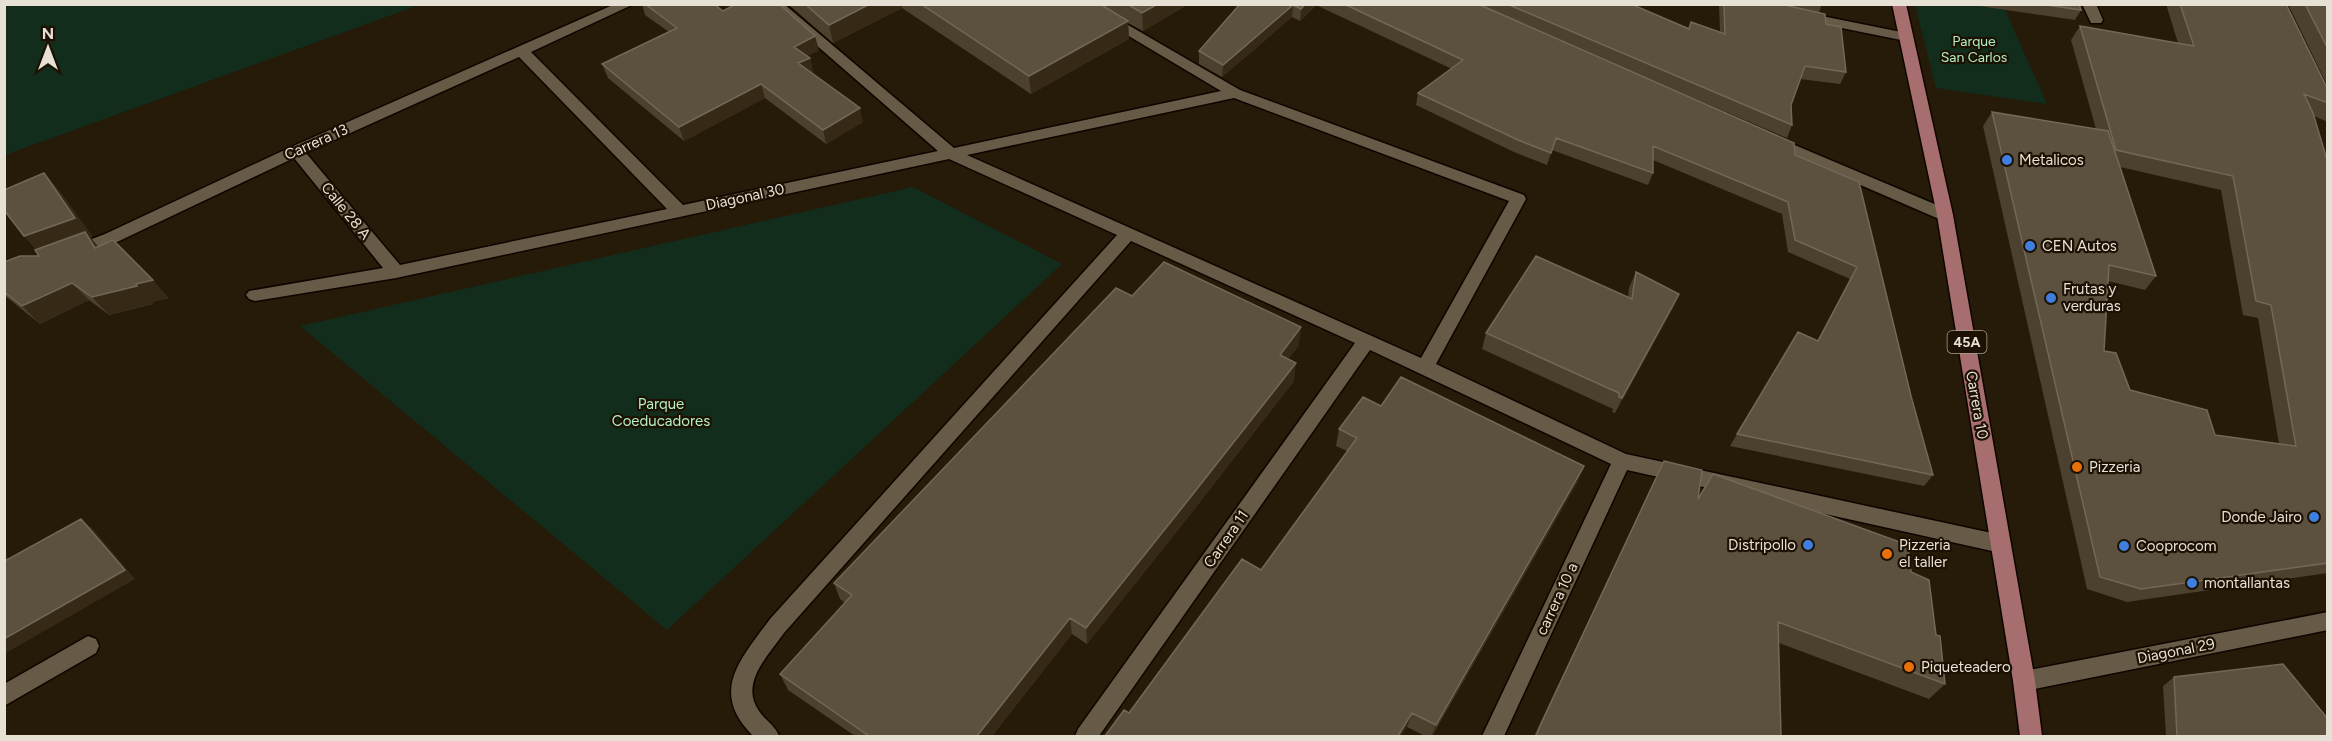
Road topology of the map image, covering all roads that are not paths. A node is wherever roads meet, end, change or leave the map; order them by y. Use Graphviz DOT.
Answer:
graph roads {
  1 [pos="628,4"];
  2 [pos="775,4"];
  3 [pos="1081,4"];
  4 [pos="1899,4"];
  5 [pos="2089,4"];
  6 [pos="1789,14"];
  7 [pos="2096,20"];
  8 [pos="1906,37"];
  9 [pos="522,52"];
  10 [pos="1234,93"];
  11 [pos="1760,135"];
  12 [pos="296,151"];
  13 [pos="951,154"];
  14 [pos="678,210"];
  15 [pos="1945,215"];
  16 [pos="1128,234"];
  17 [pos="58,258"];
  18 [pos="396,272"];
  19 [pos="255,295"];
  20 [pos="1366,340"];
  21 [pos="1425,367"];
  22 [pos="1622,461"];
  23 [pos="2001,544"];
  24 [pos="2328,621"];
  25 [pos="88,646"];
  26 [pos="2024,681"];
  27 [pos="4,696"];
  28 [pos="768,736"];
  29 [pos="1086,736"];
  30 [pos="1492,736"];
  31 [pos="2031,736"];
  1 -- 9 [label="street, Carrera 13"];
  2 -- 13 [label="street"];
  3 -- 10 [label="street"];
  4 -- 8 [label="main road, Carrera 10 / 45A"];
  5 -- 7 [label="street"];
  6 -- 8 [label="street"];
  8 -- 15 [label="main road, Carrera 10 / 45A"];
  9 -- 12 [label="street, Carrera 13"];
  9 -- 14 [label="street"];
  10 -- 13 [label="street, Diagonal 30"];
  10 -- 21 [label="street"];
  11 -- 15 [label="street"];
  12 -- 17 [label="street, Carrera 13"];
  12 -- 18 [label="street, Calle 28 A"];
  13 -- 14 [label="street, Diagonal 30"];
  13 -- 16 [label="street"];
  14 -- 18 [label="street, Diagonal 30"];
  15 -- 23 [label="main road, Carrera 10 / 45A"];
  16 -- 20 [label="street"];
  16 -- 28 [label="street"];
  18 -- 19 [label="street, Diagonal 30"];
  20 -- 21 [label="street"];
  20 -- 29 [label="street, Carrera 11"];
  21 -- 22 [label="street"];
  22 -- 23 [label="street"];
  22 -- 30 [label="street, carrera 10 a"];
  23 -- 26 [label="main road, Carrera 10 / 45A"];
  24 -- 26 [label="street, Diagonal 29"];
  25 -- 27 [label="street"];
  26 -- 31 [label="main road, Carrera 10 / 45A"];
}
